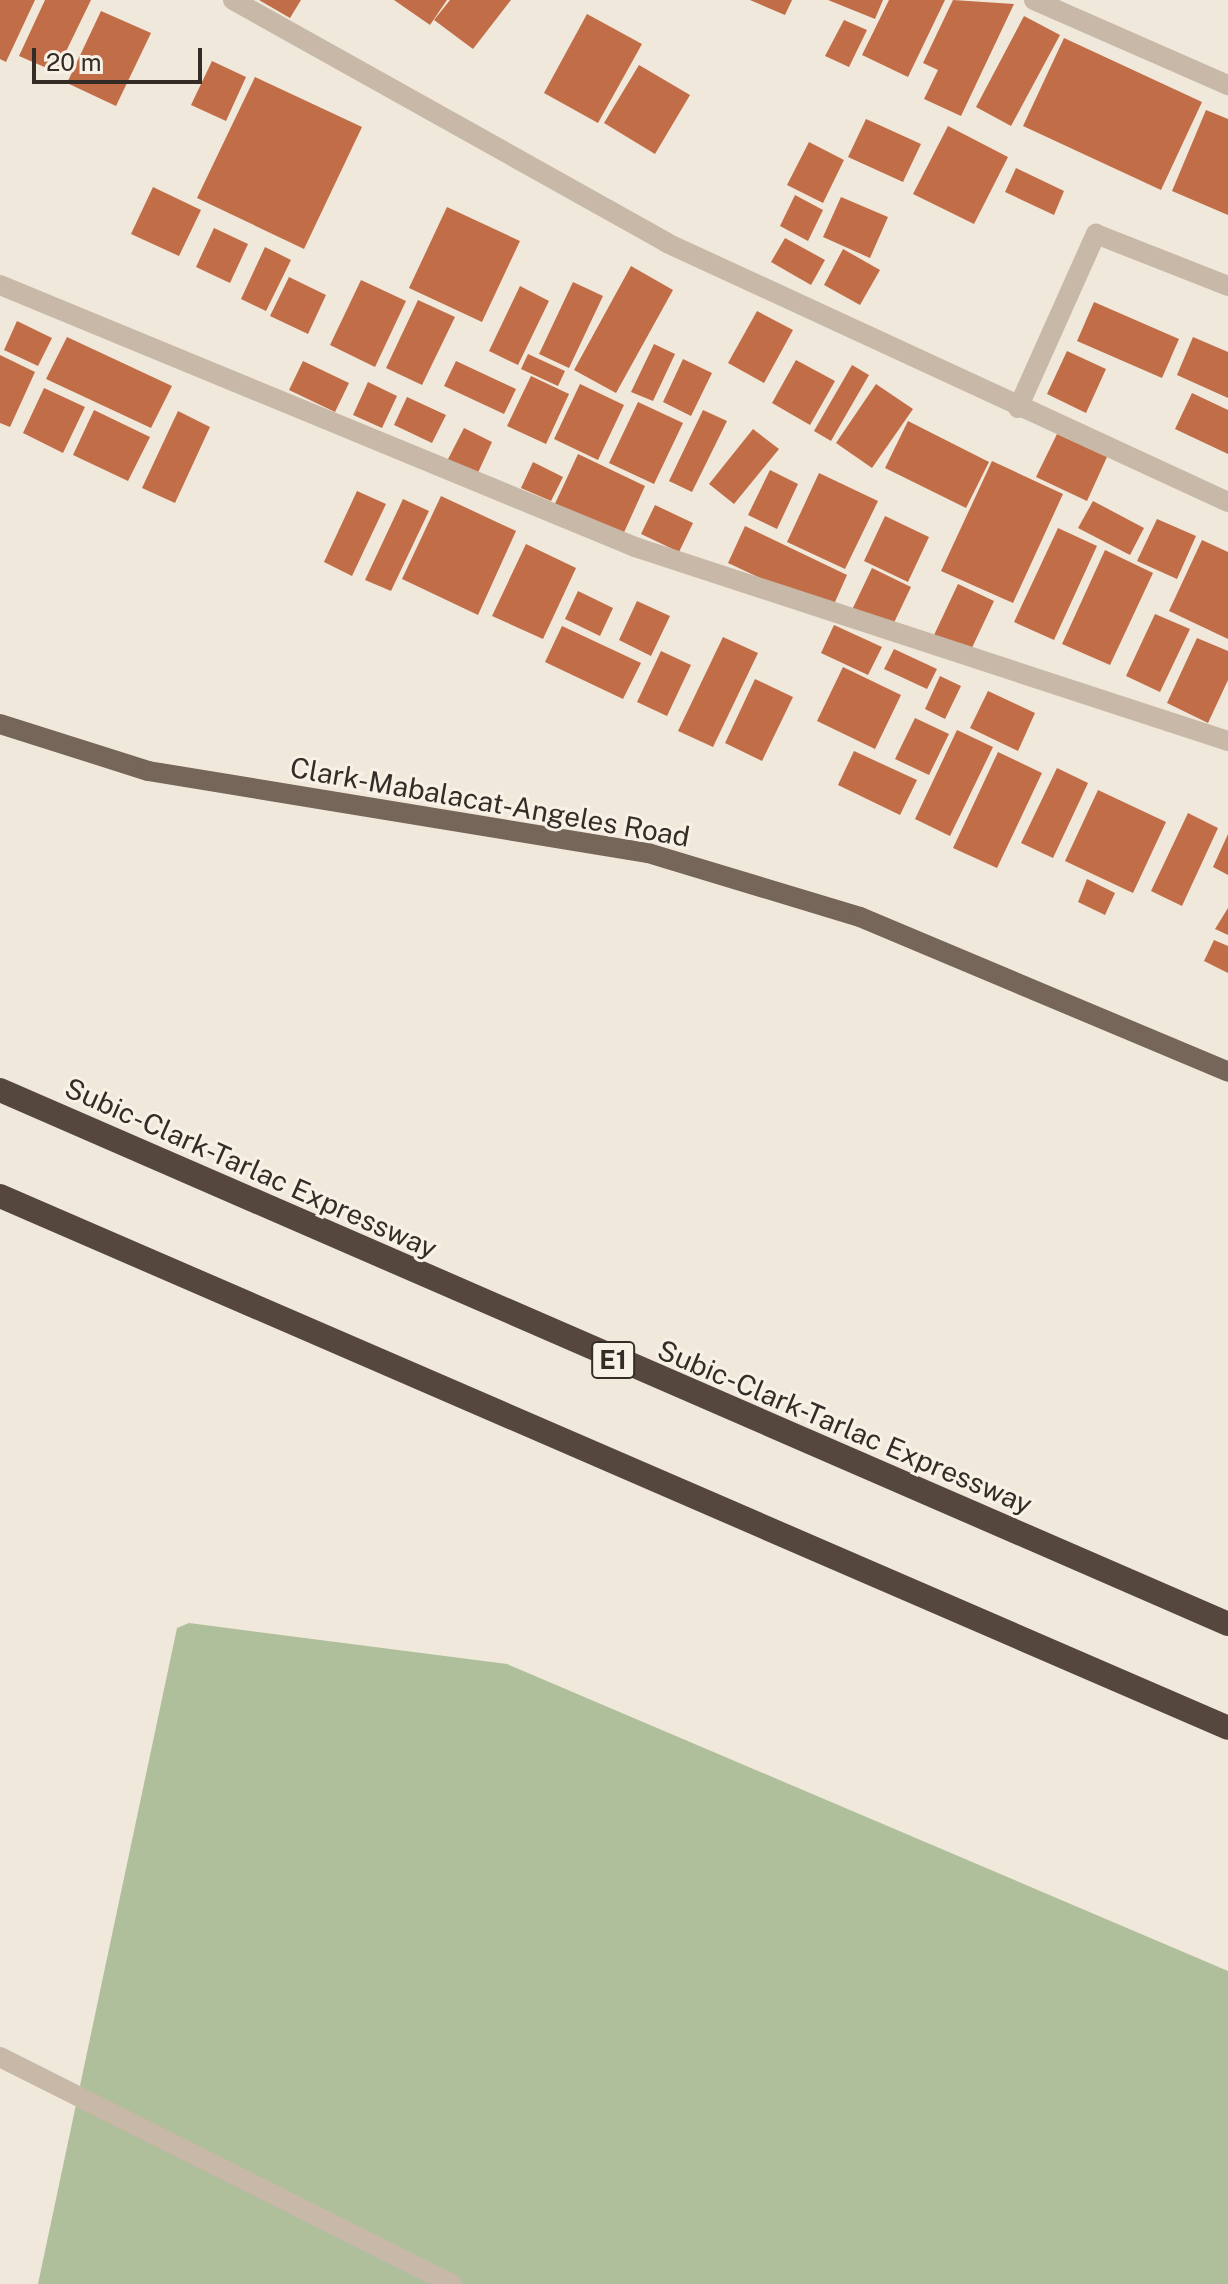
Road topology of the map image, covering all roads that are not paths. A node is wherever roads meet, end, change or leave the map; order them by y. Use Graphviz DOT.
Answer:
graph roads {
  1 [pos="233,0"];
  2 [pos="1034,0"];
  3 [pos="1228,85"];
  4 [pos="0,285"];
  5 [pos="1228,286"];
  6 [pos="1018,408"];
  7 [pos="1228,502"];
  8 [pos="0,724"];
  9 [pos="1228,741"];
  10 [pos="1228,1072"];
  11 [pos="0,1090"];
  12 [pos="0,1196"];
  13 [pos="1228,1624"];
  14 [pos="1228,1728"];
  15 [pos="0,2057"];
  16 [pos="452,2284"];
  1 -- 6 [label="street"];
  2 -- 3 [label="street"];
  4 -- 9 [label="street"];
  5 -- 6 [label="street"];
  6 -- 7 [label="street"];
  8 -- 10 [label="main road, Clark-Mabalacat-Angeles Road"];
  11 -- 13 [label="highway, Subic-Clark-Tarlac Expressway / E1"];
  12 -- 14 [label="highway"];
  15 -- 16 [label="street"];
}
